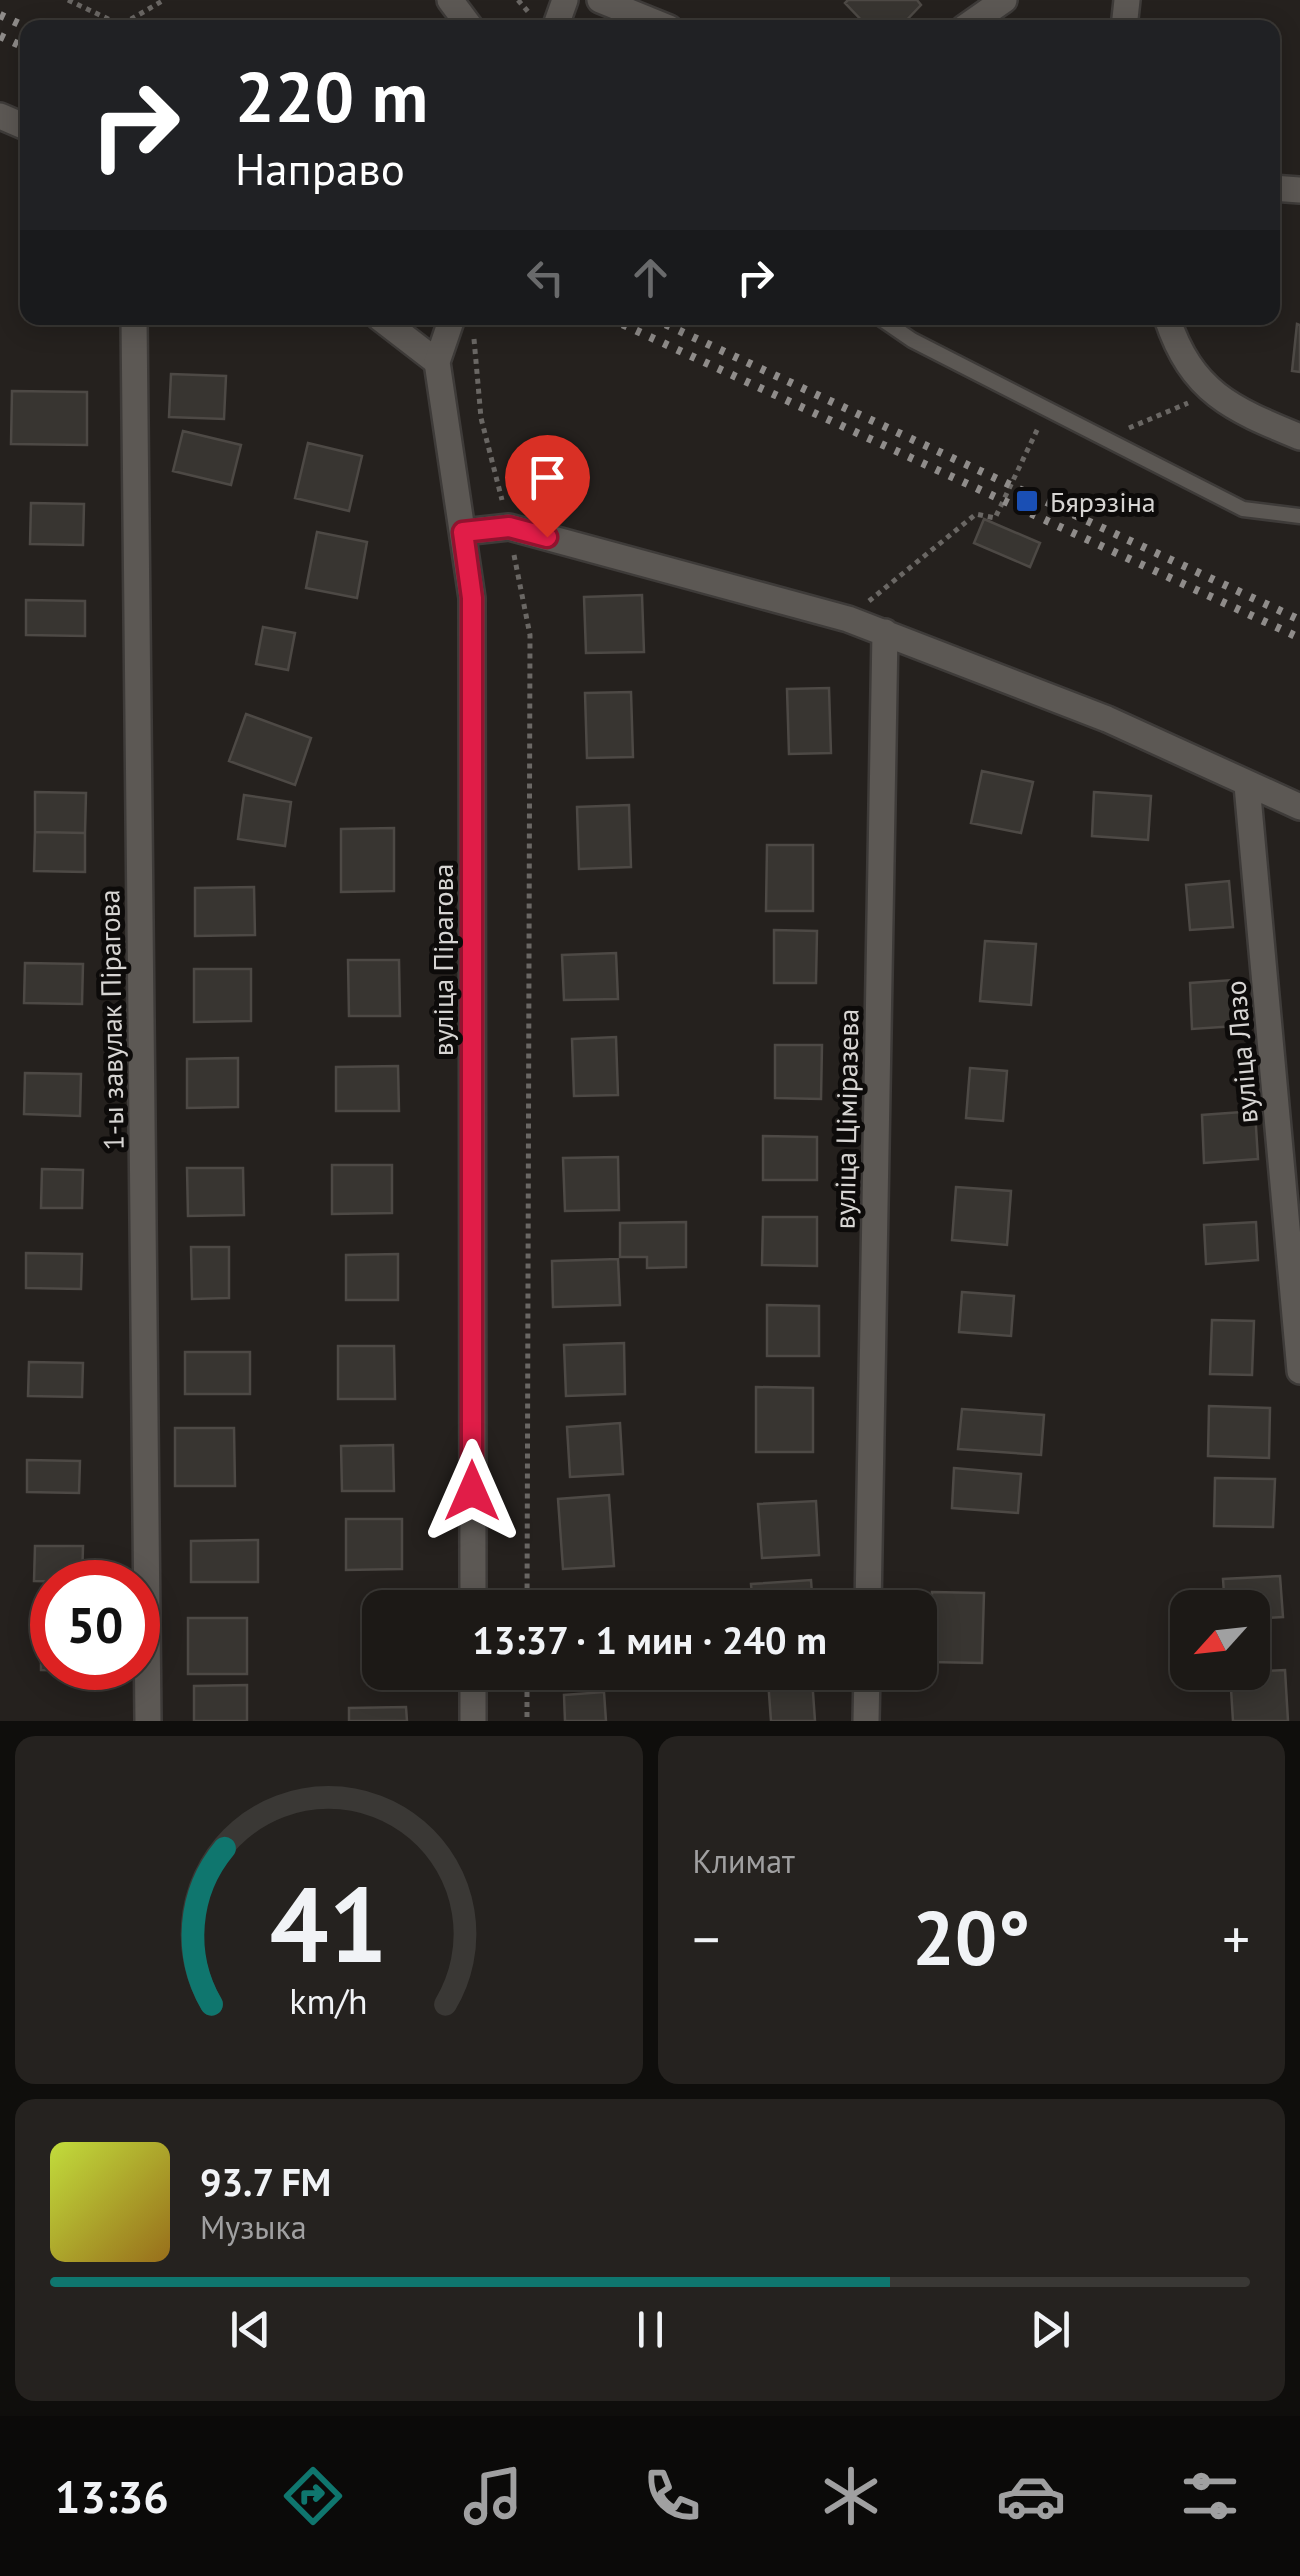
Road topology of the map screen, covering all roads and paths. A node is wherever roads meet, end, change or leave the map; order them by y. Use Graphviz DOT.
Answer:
graph roads {
  1 [pos="68,0"];
  2 [pos="164,0"];
  3 [pos="450,0"];
  4 [pos="600,0"];
  5 [pos="1004,0"];
  6 [pos="110,20"];
  7 [pos="129,20"];
  8 [pos="466,20"];
  9 [pos="650,20"];
  10 [pos="975,20"];
  11 [pos="134,325"];
  12 [pos="389,325"];
  13 [pos="461,325"];
  14 [pos="462,325"];
  15 [pos="890,325"];
  16 [pos="1170,325"];
  17 [pos="438,362"];
  18 [pos="1212,393"];
  19 [pos="1048,410"];
  20 [pos="1300,437"];
  21 [pos="1103,438"];
  22 [pos="1300,516"];
  23 [pos="509,527"];
  24 [pos="463,532"];
  25 [pos="848,619"];
  26 [pos="885,632"];
  27 [pos="1247,785"];
  28 [pos="1300,807"];
  29 [pos="1300,1371"];
  30 [pos="473,1590"];
  31 [pos="527,1590"];
  32 [pos="868,1590"];
  33 [pos="473,1690"];
  34 [pos="527,1690"];
  35 [pos="867,1690"];
  36 [pos="148,1721"];
  37 [pos="473,1721"];
  38 [pos="527,1721"];
  39 [pos="866,1721"];
  1 -- 6 [label="path"];
  2 -- 7 [label="path"];
  3 -- 8 [label="street"];
  4 -- 9 [label="street"];
  5 -- 10 [label="street"];
  11 -- 36 [label="street, 1-ы завулак Пірагова"];
  12 -- 17 [label="street"];
  13 -- 17 [label="street, вуліца Пірагова"];
  14 -- 23 [label="path"];
  15 -- 19 [label="lane"];
  16 -- 18 [label="street"];
  17 -- 24 [label="street, вуліца Пірагова"];
  18 -- 20 [label="street"];
  18 -- 21 [label="path"];
  19 -- 21 [label="lane"];
  19 -- 25 [label="path"];
  21 -- 22 [label="lane"];
  23 -- 24 [label="street"];
  23 -- 25 [label="street"];
  23 -- 31 [label="path"];
  24 -- 30 [label="street, вуліца Пірагова"];
  25 -- 26 [label="street"];
  26 -- 27 [label="street"];
  26 -- 32 [label="street, вуліца Ціміразева"];
  27 -- 28 [label="street"];
  27 -- 29 [label="street, вуліца Лазо"];
  33 -- 37 [label="street"];
  34 -- 38 [label="path"];
  35 -- 39 [label="street"];
}
